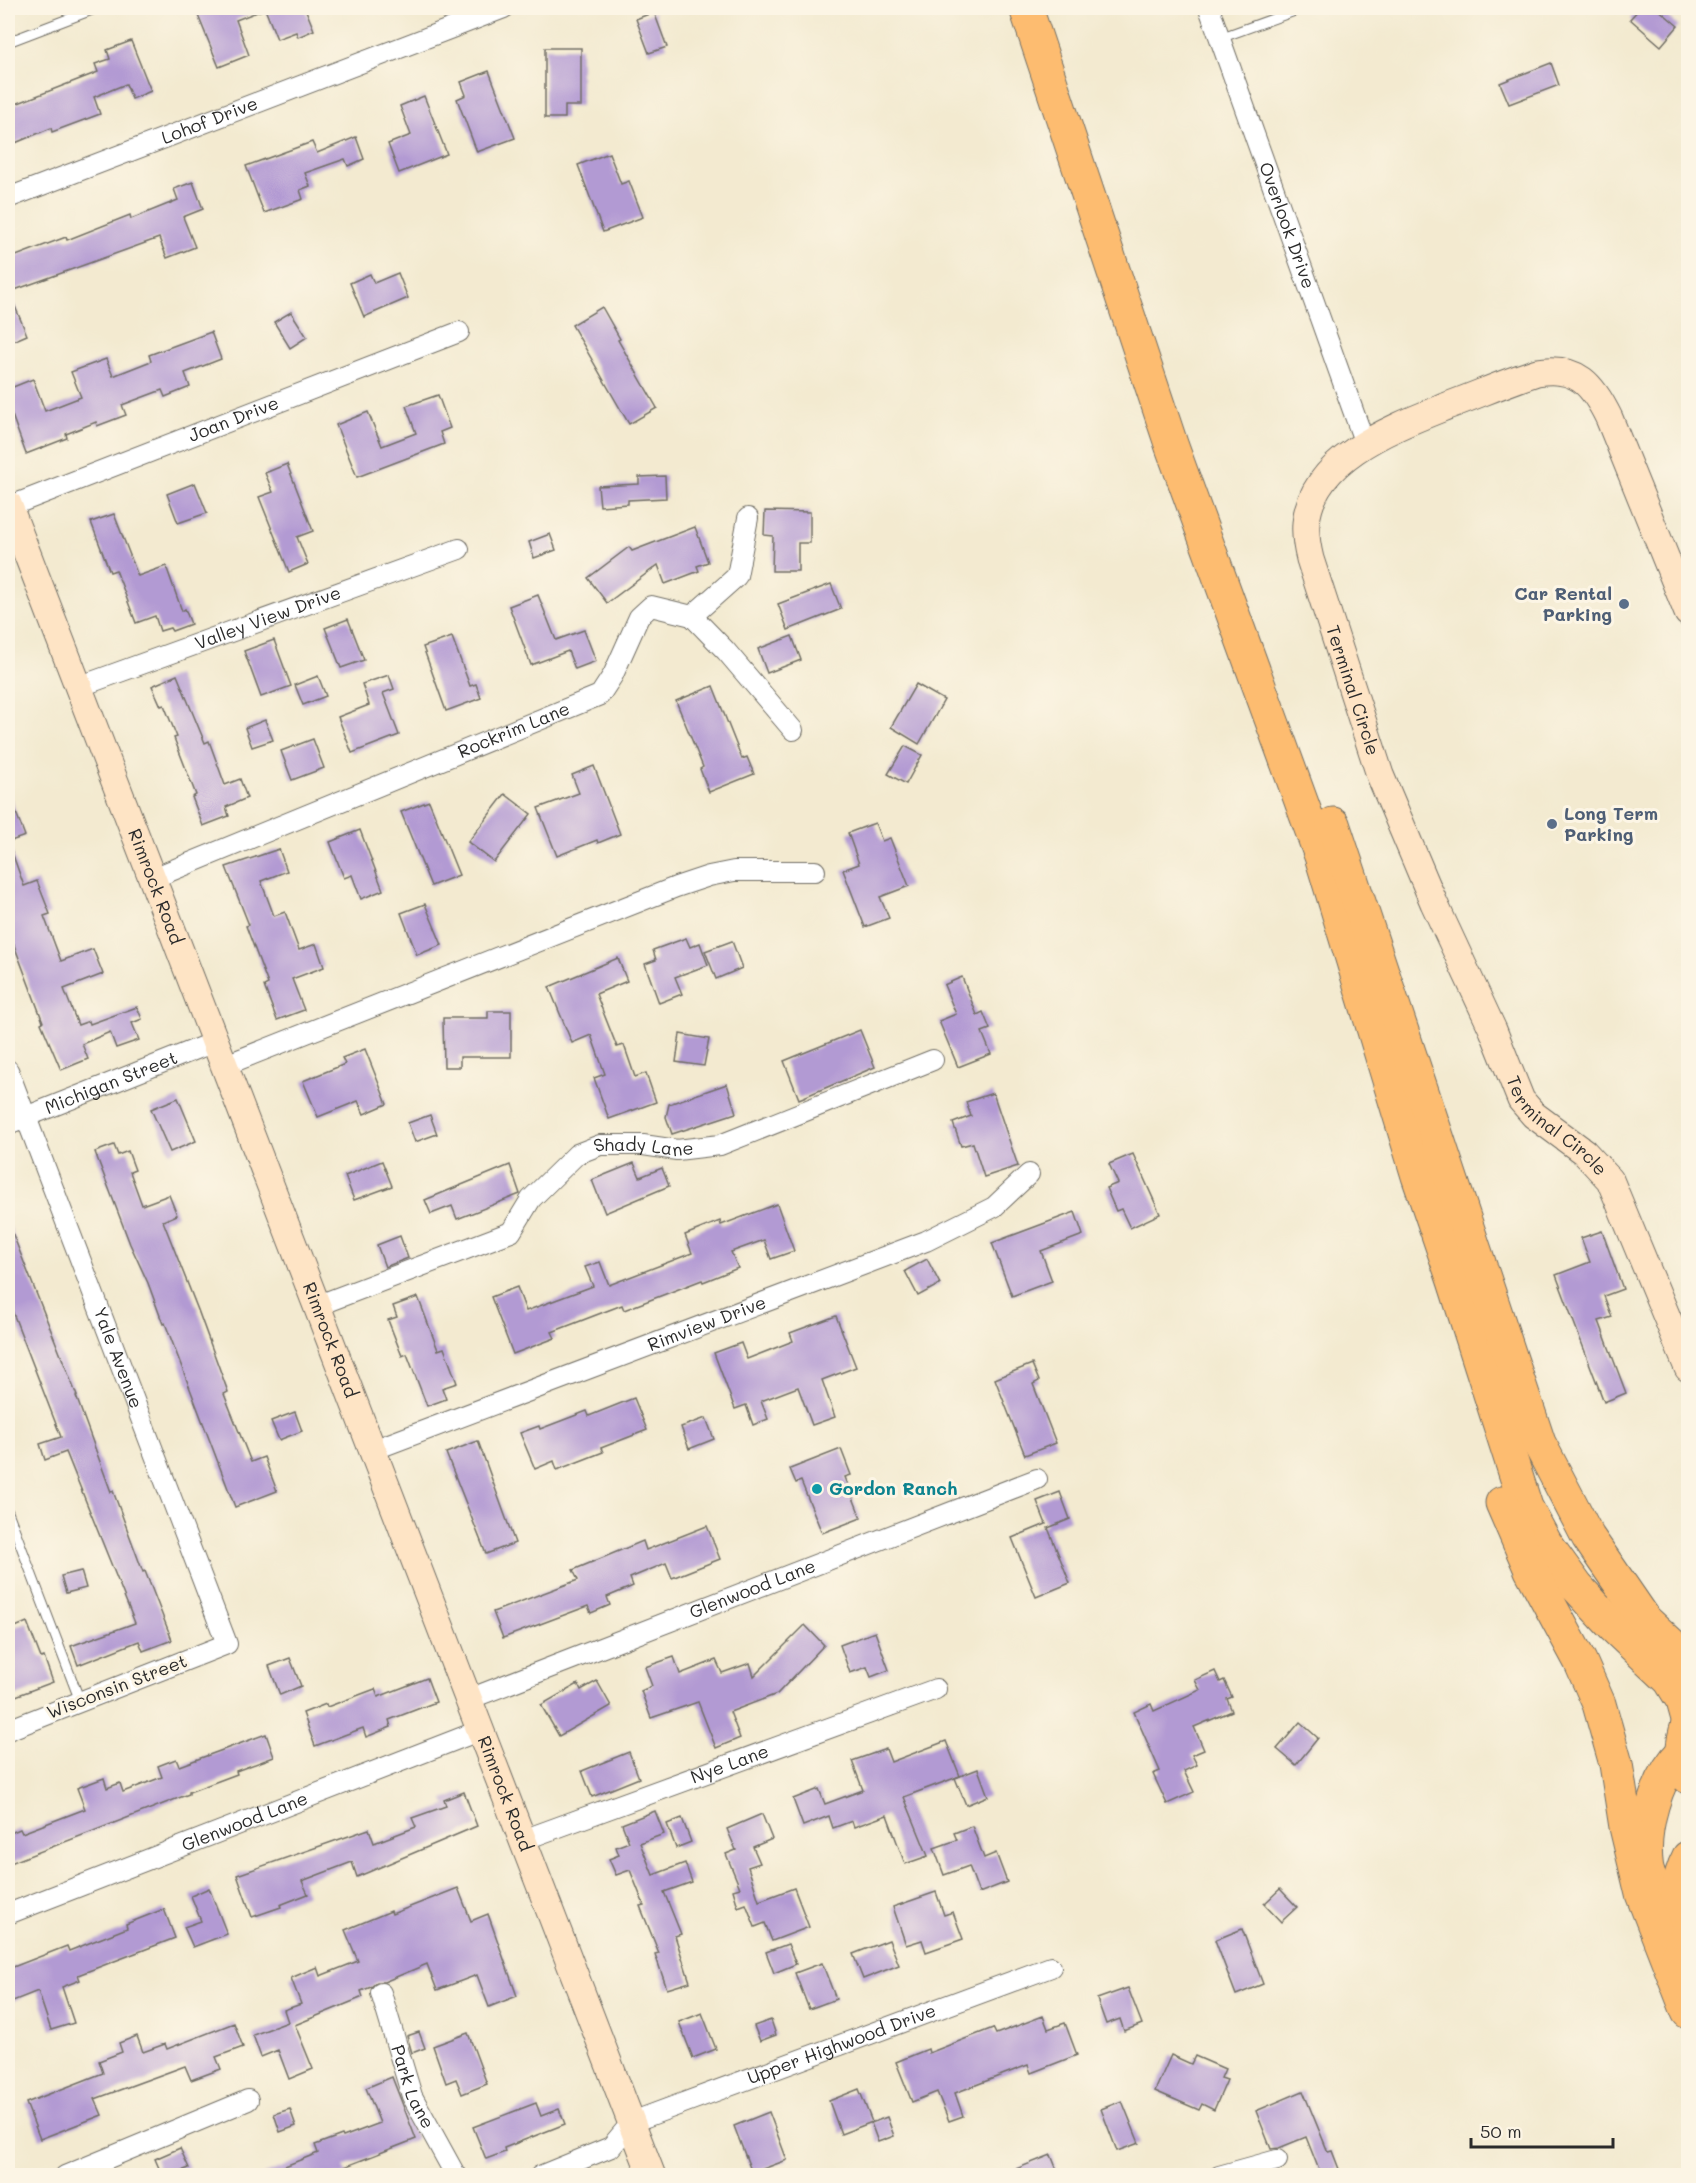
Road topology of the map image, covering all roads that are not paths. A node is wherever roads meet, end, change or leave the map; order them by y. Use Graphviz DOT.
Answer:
graph roads {
  1 [pos="97,8"];
  2 [pos="504,8"];
  3 [pos="1026,8"];
  4 [pos="1209,8"];
  5 [pos="1303,8"];
  6 [pos="1220,38"];
  7 [pos="8,42"];
  8 [pos="8,198"];
  9 [pos="459,332"];
  10 [pos="1365,444"];
  11 [pos="1172,447"];
  12 [pos="8,506"];
  13 [pos="748,518"];
  14 [pos="459,549"];
  15 [pos="1689,613"];
  16 [pos="692,616"];
  17 [pos="78,687"];
  18 [pos="794,730"];
  19 [pos="815,871"];
  20 [pos="151,879"];
  21 [pos="219,1054"];
  22 [pos="933,1060"];
  23 [pos="8,1070"];
  24 [pos="17,1120"];
  25 [pos="1029,1174"];
  26 [pos="1418,1176"];
  27 [pos="316,1305"];
  28 [pos="1689,1368"];
  29 [pos="373,1450"];
  30 [pos="1037,1479"];
  31 [pos="8,1512"];
  32 [pos="227,1644"];
  33 [pos="1689,1660"];
  34 [pos="936,1689"];
  35 [pos="469,1699"];
  36 [pos="80,1701"];
  37 [pos="1689,1719"];
  38 [pos="8,1730"];
  39 [pos="481,1730"];
  40 [pos="1686,1751"];
  41 [pos="523,1840"];
  42 [pos="1689,1857"];
  43 [pos="8,1914"];
  44 [pos="1683,1945"];
  45 [pos="1051,1967"];
  46 [pos="381,1992"];
  47 [pos="1689,2007"];
  48 [pos="1689,2012"];
  49 [pos="248,2100"];
  50 [pos="632,2122"];
  51 [pos="1277,2160"];
  52 [pos="65,2175"];
  53 [pos="456,2175"];
  54 [pos="540,2175"];
  55 [pos="652,2175"];
  56 [pos="1219,2175"];
  1 -- 7 [label="lane"];
  2 -- 8 [label="street, Lohof Drive"];
  3 -- 11 [label="highway"];
  4 -- 6 [label="street, Overlook Drive"];
  5 -- 6 [label="lane"];
  6 -- 10 [label="street, Overlook Drive"];
  9 -- 12 [label="street, Joan Drive"];
  10 -- 15 [label="main road, Terminal Circle"];
  10 -- 28 [label="main road, Terminal Circle"];
  11 -- 26 [label="highway"];
  11 -- 33 [label="highway"];
  12 -- 17 [label="main road, Rimrock Road"];
  13 -- 16 [label="street"];
  14 -- 17 [label="street, Valley View Drive"];
  16 -- 18 [label="street"];
  16 -- 20 [label="street, Rockrim Lane"];
  17 -- 20 [label="main road, Rimrock Road"];
  19 -- 21 [label="street, Michigan Street"];
  20 -- 21 [label="main road, Rimrock Road"];
  21 -- 24 [label="street, Michigan Street"];
  21 -- 27 [label="main road, Rimrock Road"];
  22 -- 27 [label="street, Shady Lane"];
  23 -- 24 [label="street, Yale Avenue"];
  24 -- 32 [label="street, Yale Avenue"];
  25 -- 29 [label="street, Rimview Drive"];
  26 -- 37 [label="highway"];
  26 -- 48 [label="highway"];
  27 -- 29 [label="main road, Rimrock Road"];
  29 -- 35 [label="main road, Rimrock Road"];
  30 -- 35 [label="street, Glenwood Lane"];
  31 -- 36 [label="lane"];
  32 -- 36 [label="street, Wisconsin Street"];
  34 -- 41 [label="street, Nye Lane"];
  35 -- 39 [label="main road, Rimrock Road"];
  36 -- 38 [label="street, Wisconsin Street"];
  39 -- 41 [label="main road, Rimrock Road"];
  39 -- 43 [label="street, Glenwood Lane"];
  40 -- 44 [label="main road"];
  41 -- 50 [label="main road, Rimrock Road"];
  42 -- 44 [label="main road"];
  44 -- 47 [label="main road"];
  45 -- 50 [label="street, Upper Highwood Drive"];
  46 -- 53 [label="street, Park Lane"];
  49 -- 52 [label="street"];
  50 -- 54 [label="street"];
  50 -- 55 [label="main road, Rimrock Road"];
  51 -- 56 [label="street"];
}
